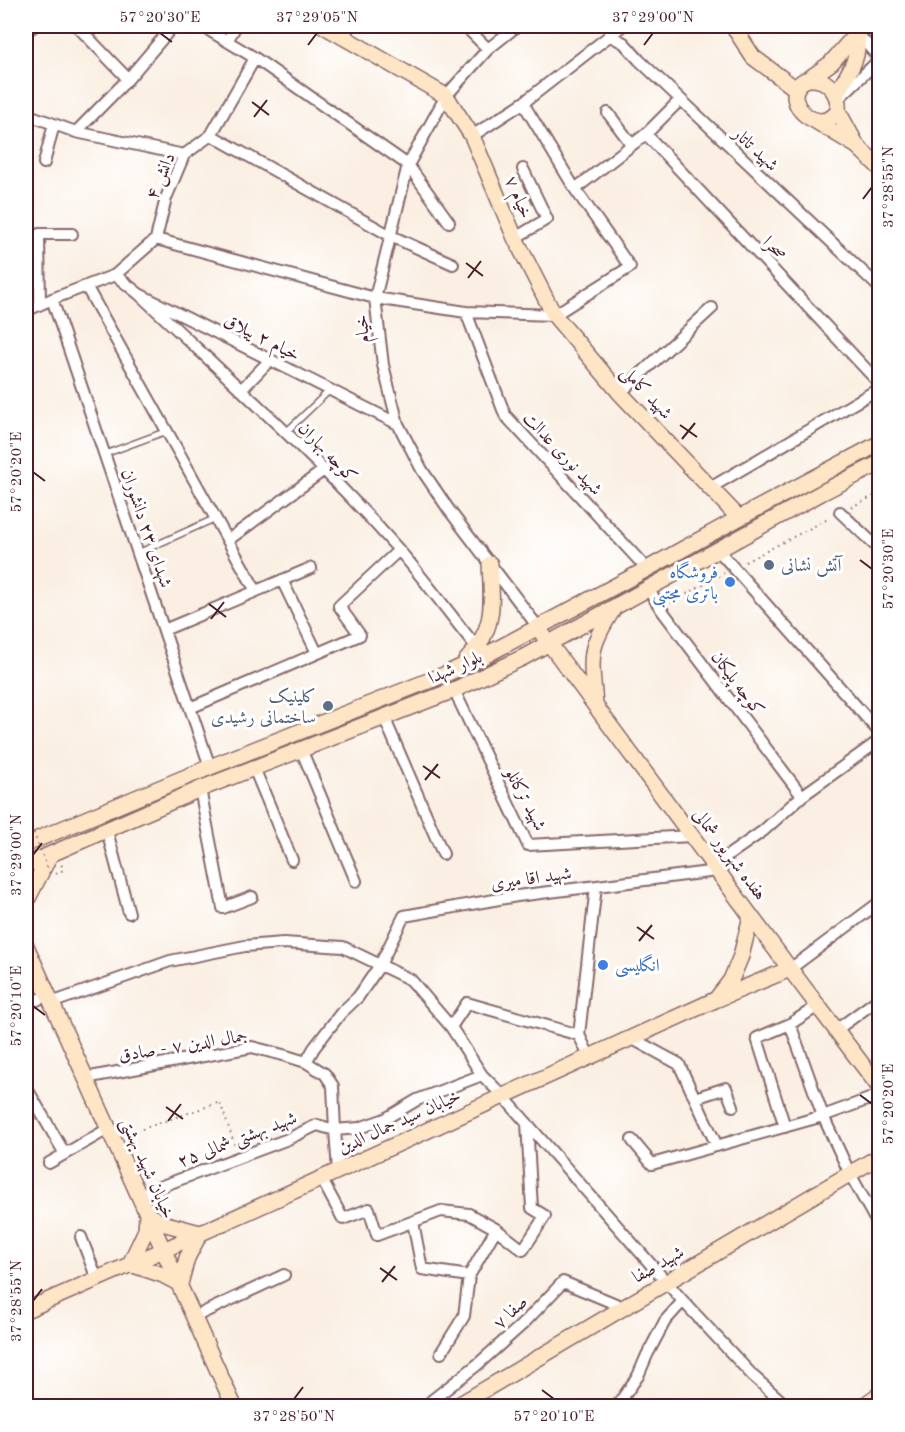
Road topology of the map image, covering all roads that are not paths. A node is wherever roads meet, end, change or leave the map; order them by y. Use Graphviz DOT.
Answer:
graph roads {
  1 [pos="34,26"];
  2 [pos="77,26"];
  3 [pos="173,26"];
  4 [pos="202,26"];
  5 [pos="236,26"];
  6 [pos="324,26"];
  7 [pos="465,26"];
  8 [pos="516,26"];
  9 [pos="622,26"];
  10 [pos="733,26"];
  11 [pos="858,29"];
  12 [pos="346,31"];
  13 [pos="26,32"];
  14 [pos="609,35"];
  15 [pos="227,41"];
  16 [pos="488,49"];
  17 [pos="255,58"];
  18 [pos="879,59"];
  19 [pos="810,78"];
  20 [pos="128,79"];
  21 [pos="796,89"];
  22 [pos="446,96"];
  23 [pos="680,100"];
  24 [pos="837,102"];
  25 [pos="523,103"];
  26 [pos="608,113"];
  27 [pos="26,114"];
  28 [pos="812,119"];
  29 [pos="54,124"];
  30 [pos="76,132"];
  31 [pos="646,134"];
  32 [pos="211,135"];
  33 [pos="472,136"];
  34 [pos="632,145"];
  35 [pos="857,146"];
  36 [pos="184,155"];
  37 [pos="44,163"];
  38 [pos="408,165"];
  39 [pos="879,168"];
  40 [pos="523,169"];
  41 [pos="575,189"];
  42 [pos="449,222"];
  43 [pos="72,234"];
  44 [pos="391,236"];
  45 [pos="156,238"];
  46 [pos="515,238"];
  47 [pos="453,264"];
  48 [pos="115,275"];
  49 [pos="86,286"];
  50 [pos="879,288"];
  51 [pos="139,294"];
  52 [pos="375,298"];
  53 [pos="52,299"];
  54 [pos="40,304"];
  55 [pos="712,308"];
  56 [pos="26,311"];
  57 [pos="466,312"];
  58 [pos="554,315"];
  59 [pos="270,360"];
  60 [pos="879,386"];
  61 [pos="241,390"];
  62 [pos="330,390"];
  63 [pos="620,393"];
  64 [pos="398,424"];
  65 [pos="167,431"];
  66 [pos="286,432"];
  67 [pos="879,444"];
  68 [pos="105,454"];
  69 [pos="879,463"];
  70 [pos="324,470"];
  71 [pos="710,488"];
  72 [pos="840,512"];
  73 [pos="216,518"];
  74 [pos="739,518"];
  75 [pos="228,540"];
  76 [pos="399,550"];
  77 [pos="718,550"];
  78 [pos="879,550"];
  79 [pos="138,553"];
  80 [pos="490,564"];
  81 [pos="311,568"];
  82 [pos="647,569"];
  83 [pos="282,580"];
  84 [pos="648,589"];
  85 [pos="256,591"];
  86 [pos="586,601"];
  87 [pos="614,608"];
  88 [pos="595,619"];
  89 [pos="538,627"];
  90 [pos="164,630"];
  91 [pos="549,644"];
  92 [pos="318,653"];
  93 [pos="477,654"];
  94 [pos="481,677"];
  95 [pos="454,690"];
  96 [pos="595,705"];
  97 [pos="190,708"];
  98 [pos="384,717"];
  99 [pos="879,733"];
  100 [pos="879,740"];
  101 [pos="301,749"];
  102 [pos="210,767"];
  103 [pos="254,768"];
  104 [pos="200,789"];
  105 [pos="802,796"];
  106 [pos="106,831"];
  107 [pos="26,834"];
  108 [pos="692,836"];
  109 [pos="42,837"];
  110 [pos="26,844"];
  111 [pos="443,854"];
  112 [pos="50,855"];
  113 [pos="292,860"];
  114 [pos="26,864"];
  115 [pos="715,868"];
  116 [pos="356,881"];
  117 [pos="596,886"];
  118 [pos="252,897"];
  119 [pos="26,902"];
  120 [pos="879,902"];
  121 [pos="129,913"];
  122 [pos="751,916"];
  123 [pos="26,946"];
  124 [pos="380,965"];
  125 [pos="790,969"];
  126 [pos="879,998"];
  127 [pos="50,999"];
  128 [pos="715,1000"];
  129 [pos="26,1005"];
  130 [pos="818,1006"];
  131 [pos="790,1024"];
  132 [pos="451,1027"];
  133 [pos="836,1030"];
  134 [pos="579,1035"];
  135 [pos="631,1038"];
  136 [pos="589,1056"];
  137 [pos="306,1062"];
  138 [pos="483,1075"];
  139 [pos="85,1078"];
  140 [pos="26,1087"];
  141 [pos="879,1088"];
  142 [pos="879,1095"];
  143 [pos="503,1096"];
  144 [pos="695,1098"];
  145 [pos="733,1106"];
  146 [pos="823,1116"];
  147 [pos="527,1123"];
  148 [pos="785,1126"];
  149 [pos="335,1130"];
  150 [pos="111,1134"];
  151 [pos="632,1140"];
  152 [pos="717,1146"];
  153 [pos="65,1154"];
  154 [pos="879,1156"];
  155 [pos="49,1163"];
  156 [pos="338,1171"];
  157 [pos="850,1174"];
  158 [pos="321,1178"];
  159 [pos="138,1195"];
  160 [pos="147,1214"];
  161 [pos="413,1222"];
  162 [pos="879,1228"];
  163 [pos="496,1229"];
  164 [pos="200,1233"];
  165 [pos="81,1237"];
  166 [pos="163,1250"];
  167 [pos="130,1264"];
  168 [pos="284,1275"];
  169 [pos="469,1276"];
  170 [pos="97,1279"];
  171 [pos="668,1281"];
  172 [pos="180,1284"];
  173 [pos="683,1300"];
  174 [pos="623,1307"];
  175 [pos="26,1310"];
  176 [pos="194,1317"];
  177 [pos="441,1353"];
  178 [pos="879,1394"];
  179 [pos="234,1407"];
  180 [pos="434,1407"];
  181 [pos="457,1407"];
  182 [pos="617,1407"];
  183 [pos="788,1407"];
  184 [pos="863,1407"];
  1 -- 13 [label="street"];
  2 -- 20 [label="street"];
  3 -- 20 [label="street"];
  4 -- 15 [label="street"];
  5 -- 15 [label="street"];
  6 -- 12 [label="main road"];
  7 -- 16 [label="street"];
  8 -- 16 [label="street, خیام"];
  9 -- 14 [label="street"];
  10 -- 21 [label="main road"];
  11 -- 18 [label="street"];
  11 -- 19 [label="main road"];
  11 -- 24 [label="main road"];
  12 -- 22 [label="main road"];
  14 -- 23 [label="street, شهید تاتار"];
  14 -- 25 [label="street"];
  15 -- 17 [label="street"];
  16 -- 22 [label="street, خیام"];
  17 -- 32 [label="street, دانش ۴"];
  17 -- 38 [label="street"];
  18 -- 24 [label="street"];
  19 -- 21 [label="main road"];
  19 -- 24 [label="main road"];
  20 -- 30 [label="street"];
  21 -- 28 [label="main road"];
  22 -- 33 [label="main road, خیام ۷"];
  22 -- 38 [label="street, خیام"];
  23 -- 31 [label="street"];
  23 -- 50 [label="street, شهید تاتار"];
  24 -- 28 [label="main road"];
  24 -- 35 [label="main road"];
  25 -- 33 [label="street"];
  25 -- 41 [label="street"];
  26 -- 34 [label="street"];
  27 -- 29 [label="street"];
  28 -- 35 [label="main road"];
  29 -- 30 [label="street"];
  29 -- 37 [label="street"];
  30 -- 36 [label="street"];
  31 -- 34 [label="street"];
  31 -- 60 [label="street, صحرا"];
  32 -- 36 [label="street, دانش ۴"];
  32 -- 44 [label="street"];
  33 -- 46 [label="main road, خیام ۷"];
  34 -- 41 [label="street"];
  35 -- 39 [label="main road"];
  36 -- 45 [label="street, دانش ۴"];
  38 -- 42 [label="street"];
  38 -- 44 [label="street, خیام"];
  40 -- 46 [label="street"];
  41 -- 58 [label="street"];
  43 -- 54 [label="street"];
  44 -- 47 [label="street"];
  44 -- 52 [label="street, خیام"];
  45 -- 48 [label="street"];
  45 -- 52 [label="street"];
  46 -- 58 [label="main road, خیام ۷"];
  48 -- 49 [label="street"];
  48 -- 51 [label="street, خیام ۲ ییلاق"];
  49 -- 53 [label="street"];
  49 -- 65 [label="street"];
  51 -- 59 [label="street, خیام ۲ ییلاق"];
  51 -- 61 [label="street, کوچه بهاران"];
  52 -- 57 [label="street"];
  52 -- 64 [label="street, خیام"];
  53 -- 54 [label="street"];
  53 -- 68 [label="street, شهدای ۲۳ دانشوران"];
  54 -- 56 [label="street"];
  55 -- 63 [label="street"];
  57 -- 58 [label="street"];
  57 -- 82 [label="street, شهید نوری عدالت"];
  58 -- 63 [label="main road, شهید کاملی"];
  59 -- 61 [label="street"];
  59 -- 62 [label="street, خیام ۲ ییلاق"];
  60 -- 71 [label="street"];
  61 -- 66 [label="street, کوچه بهاران"];
  62 -- 64 [label="street, خیام ۲ ییلاق"];
  62 -- 66 [label="lane"];
  63 -- 71 [label="main road, شهید کاملی"];
  64 -- 80 [label="street, خیام"];
  65 -- 68 [label="lane"];
  65 -- 73 [label="street"];
  66 -- 70 [label="street, کوچه بهاران"];
  67 -- 74 [label="main road, بلوار شهدا"];
  68 -- 79 [label="street, شهدای ۲۳ دانشوران"];
  69 -- 77 [label="main road, بلوار شهدا"];
  70 -- 75 [label="street"];
  70 -- 76 [label="street, کوچه بهاران"];
  71 -- 74 [label="main road, شهید کاملی"];
  72 -- 78 [label="street"];
  73 -- 75 [label="street"];
  73 -- 79 [label="lane"];
  74 -- 82 [label="main road, بلوار شهدا"];
  75 -- 85 [label="street"];
  76 -- 92 [label="street"];
  76 -- 93 [label="street, کوچه بهاران"];
  77 -- 84 [label="main road, بلوار شهدا"];
  77 -- 99 [label="street"];
  79 -- 90 [label="street, شهدای ۲۳ دانشوران"];
  80 -- 89 [label="street, خیام"];
  80 -- 93 [label="main road"];
  81 -- 83 [label="street"];
  82 -- 86 [label="main road, بلوار شهدا"];
  83 -- 85 [label="street"];
  83 -- 92 [label="street"];
  84 -- 87 [label="main road, بلوار شهدا"];
  84 -- 105 [label="street, کوچه پلیکان"];
  85 -- 90 [label="street"];
  86 -- 88 [label="main road"];
  86 -- 89 [label="main road, بلوار شهدا"];
  87 -- 88 [label="main road, بلوار شهدا"];
  87 -- 96 [label="main road"];
  88 -- 91 [label="main road, بلوار شهدا"];
  89 -- 91 [label="main road, هفده شهریور شمالی"];
  89 -- 93 [label="main road, بلوار شهدا"];
  90 -- 97 [label="street, شهدای ۲۳ دانشوران"];
  91 -- 94 [label="main road, بلوار شهدا"];
  91 -- 96 [label="main road, هفده شهریور شمالی"];
  92 -- 97 [label="street"];
  93 -- 94 [label="main road"];
  93 -- 102 [label="main road, بلوار شهدا"];
  94 -- 95 [label="main road, بلوار شهدا"];
  95 -- 98 [label="main road, بلوار شهدا"];
  95 -- 108 [label="street, شهید ترکانلو"];
  96 -- 108 [label="main road, هفده شهریور شمالی"];
  97 -- 102 [label="street, شهدای ۲۳ دانشوران"];
  98 -- 101 [label="main road, بلوار شهدا"];
  98 -- 111 [label="street"];
  100 -- 105 [label="street"];
  101 -- 103 [label="main road, بلوار شهدا"];
  101 -- 116 [label="street"];
  102 -- 109 [label="main road, بلوار شهدا"];
  103 -- 104 [label="main road, بلوار شهدا"];
  103 -- 113 [label="street"];
  104 -- 106 [label="main road, بلوار شهدا"];
  104 -- 118 [label="street"];
  105 -- 115 [label="street"];
  106 -- 112 [label="main road, بلوار شهدا"];
  106 -- 121 [label="street"];
  107 -- 109 [label="main road"];
  108 -- 115 [label="main road, هفده شهریور شمالی"];
  109 -- 110 [label="main road, بلوار شهدا"];
  112 -- 114 [label="main road, بلوار شهدا"];
  112 -- 119 [label="main road"];
  115 -- 117 [label="street, شهید اقا میری"];
  115 -- 122 [label="main road, هفده شهریور شمالی"];
  117 -- 124 [label="street, شهید اقا میری"];
  117 -- 134 [label="street"];
  120 -- 125 [label="street"];
  122 -- 125 [label="main road, هفده شهریور شمالی"];
  122 -- 128 [label="main road"];
  123 -- 127 [label="main road, خیابان شهید بهشتی"];
  124 -- 127 [label="street"];
  124 -- 132 [label="street"];
  124 -- 137 [label="street"];
  125 -- 128 [label="main road, خیابان سید جمال الدین"];
  125 -- 130 [label="main road, هفده شهریور شمالی"];
  126 -- 133 [label="street"];
  127 -- 129 [label="street"];
  127 -- 139 [label="main road, خیابان شهید بهشتی"];
  128 -- 135 [label="main road, خیابان سید جمال الدین"];
  130 -- 131 [label="street"];
  130 -- 133 [label="main road, هفده شهریور شمالی"];
  131 -- 146 [label="street"];
  131 -- 148 [label="street"];
  132 -- 134 [label="street"];
  132 -- 138 [label="street"];
  133 -- 141 [label="main road, هفده شهریور شمالی"];
  134 -- 136 [label="street"];
  135 -- 136 [label="main road, خیابان سید جمال الدین"];
  135 -- 144 [label="street"];
  136 -- 143 [label="main road, خیابان سید جمال الدین"];
  137 -- 139 [label="street, جمال الدین ۷ - صادق"];
  137 -- 149 [label="street, جمال الدین ۷ - صادق"];
  138 -- 143 [label="street"];
  138 -- 149 [label="street, ۲۵ شهید بهشتی شمالی"];
  139 -- 150 [label="main road, خیابان شهید بهشتی"];
  140 -- 153 [label="street"];
  142 -- 146 [label="street"];
  143 -- 147 [label="street"];
  143 -- 156 [label="main road, خیابان سید جمال الدین"];
  144 -- 145 [label="street"];
  144 -- 152 [label="street"];
  146 -- 148 [label="street"];
  146 -- 157 [label="street"];
  147 -- 163 [label="street"];
  147 -- 171 [label="street"];
  148 -- 152 [label="street"];
  149 -- 156 [label="street, جمال الدین ۷ - صادق"];
  149 -- 159 [label="street, ۲۵ شهید بهشتی شمالی"];
  150 -- 153 [label="street"];
  150 -- 159 [label="main road, خیابان شهید بهشتی"];
  151 -- 152 [label="street"];
  153 -- 155 [label="street"];
  154 -- 157 [label="main road, شهید صفا"];
  156 -- 158 [label="main road, خیابان سید جمال الدین"];
  157 -- 162 [label="street"];
  157 -- 171 [label="main road, شهید صفا"];
  158 -- 161 [label="street"];
  158 -- 164 [label="main road, خیابان سید جمال الدین"];
  159 -- 160 [label="main road, خیابان شهید بهشتی"];
  160 -- 164 [label="main road"];
  160 -- 166 [label="main road, خیابان شهید بهشتی"];
  160 -- 167 [label="main road"];
  161 -- 163 [label="street"];
  161 -- 169 [label="street"];
  163 -- 169 [label="street"];
  164 -- 166 [label="main road, خیابان سید جمال الدین"];
  164 -- 172 [label="main road"];
  165 -- 170 [label="street"];
  166 -- 167 [label="main road, خیابان سید جمال الدین"];
  166 -- 172 [label="main road, خیابان شهید بهشتی"];
  167 -- 170 [label="main road, خیابان سید جمال الدین"];
  167 -- 172 [label="main road"];
  168 -- 176 [label="street"];
  169 -- 177 [label="street"];
  170 -- 175 [label="main road, خیابان سید جمال الدین"];
  171 -- 173 [label="street"];
  171 -- 174 [label="main road, شهید صفا"];
  172 -- 176 [label="main road, خیابان شهید بهشتی"];
  173 -- 182 [label="street"];
  173 -- 183 [label="street"];
  174 -- 180 [label="street, صفا ۷"];
  174 -- 181 [label="main road, شهید صفا"];
  176 -- 179 [label="main road, خیابان شهید بهشتی"];
  178 -- 184 [label="main road"];
}
